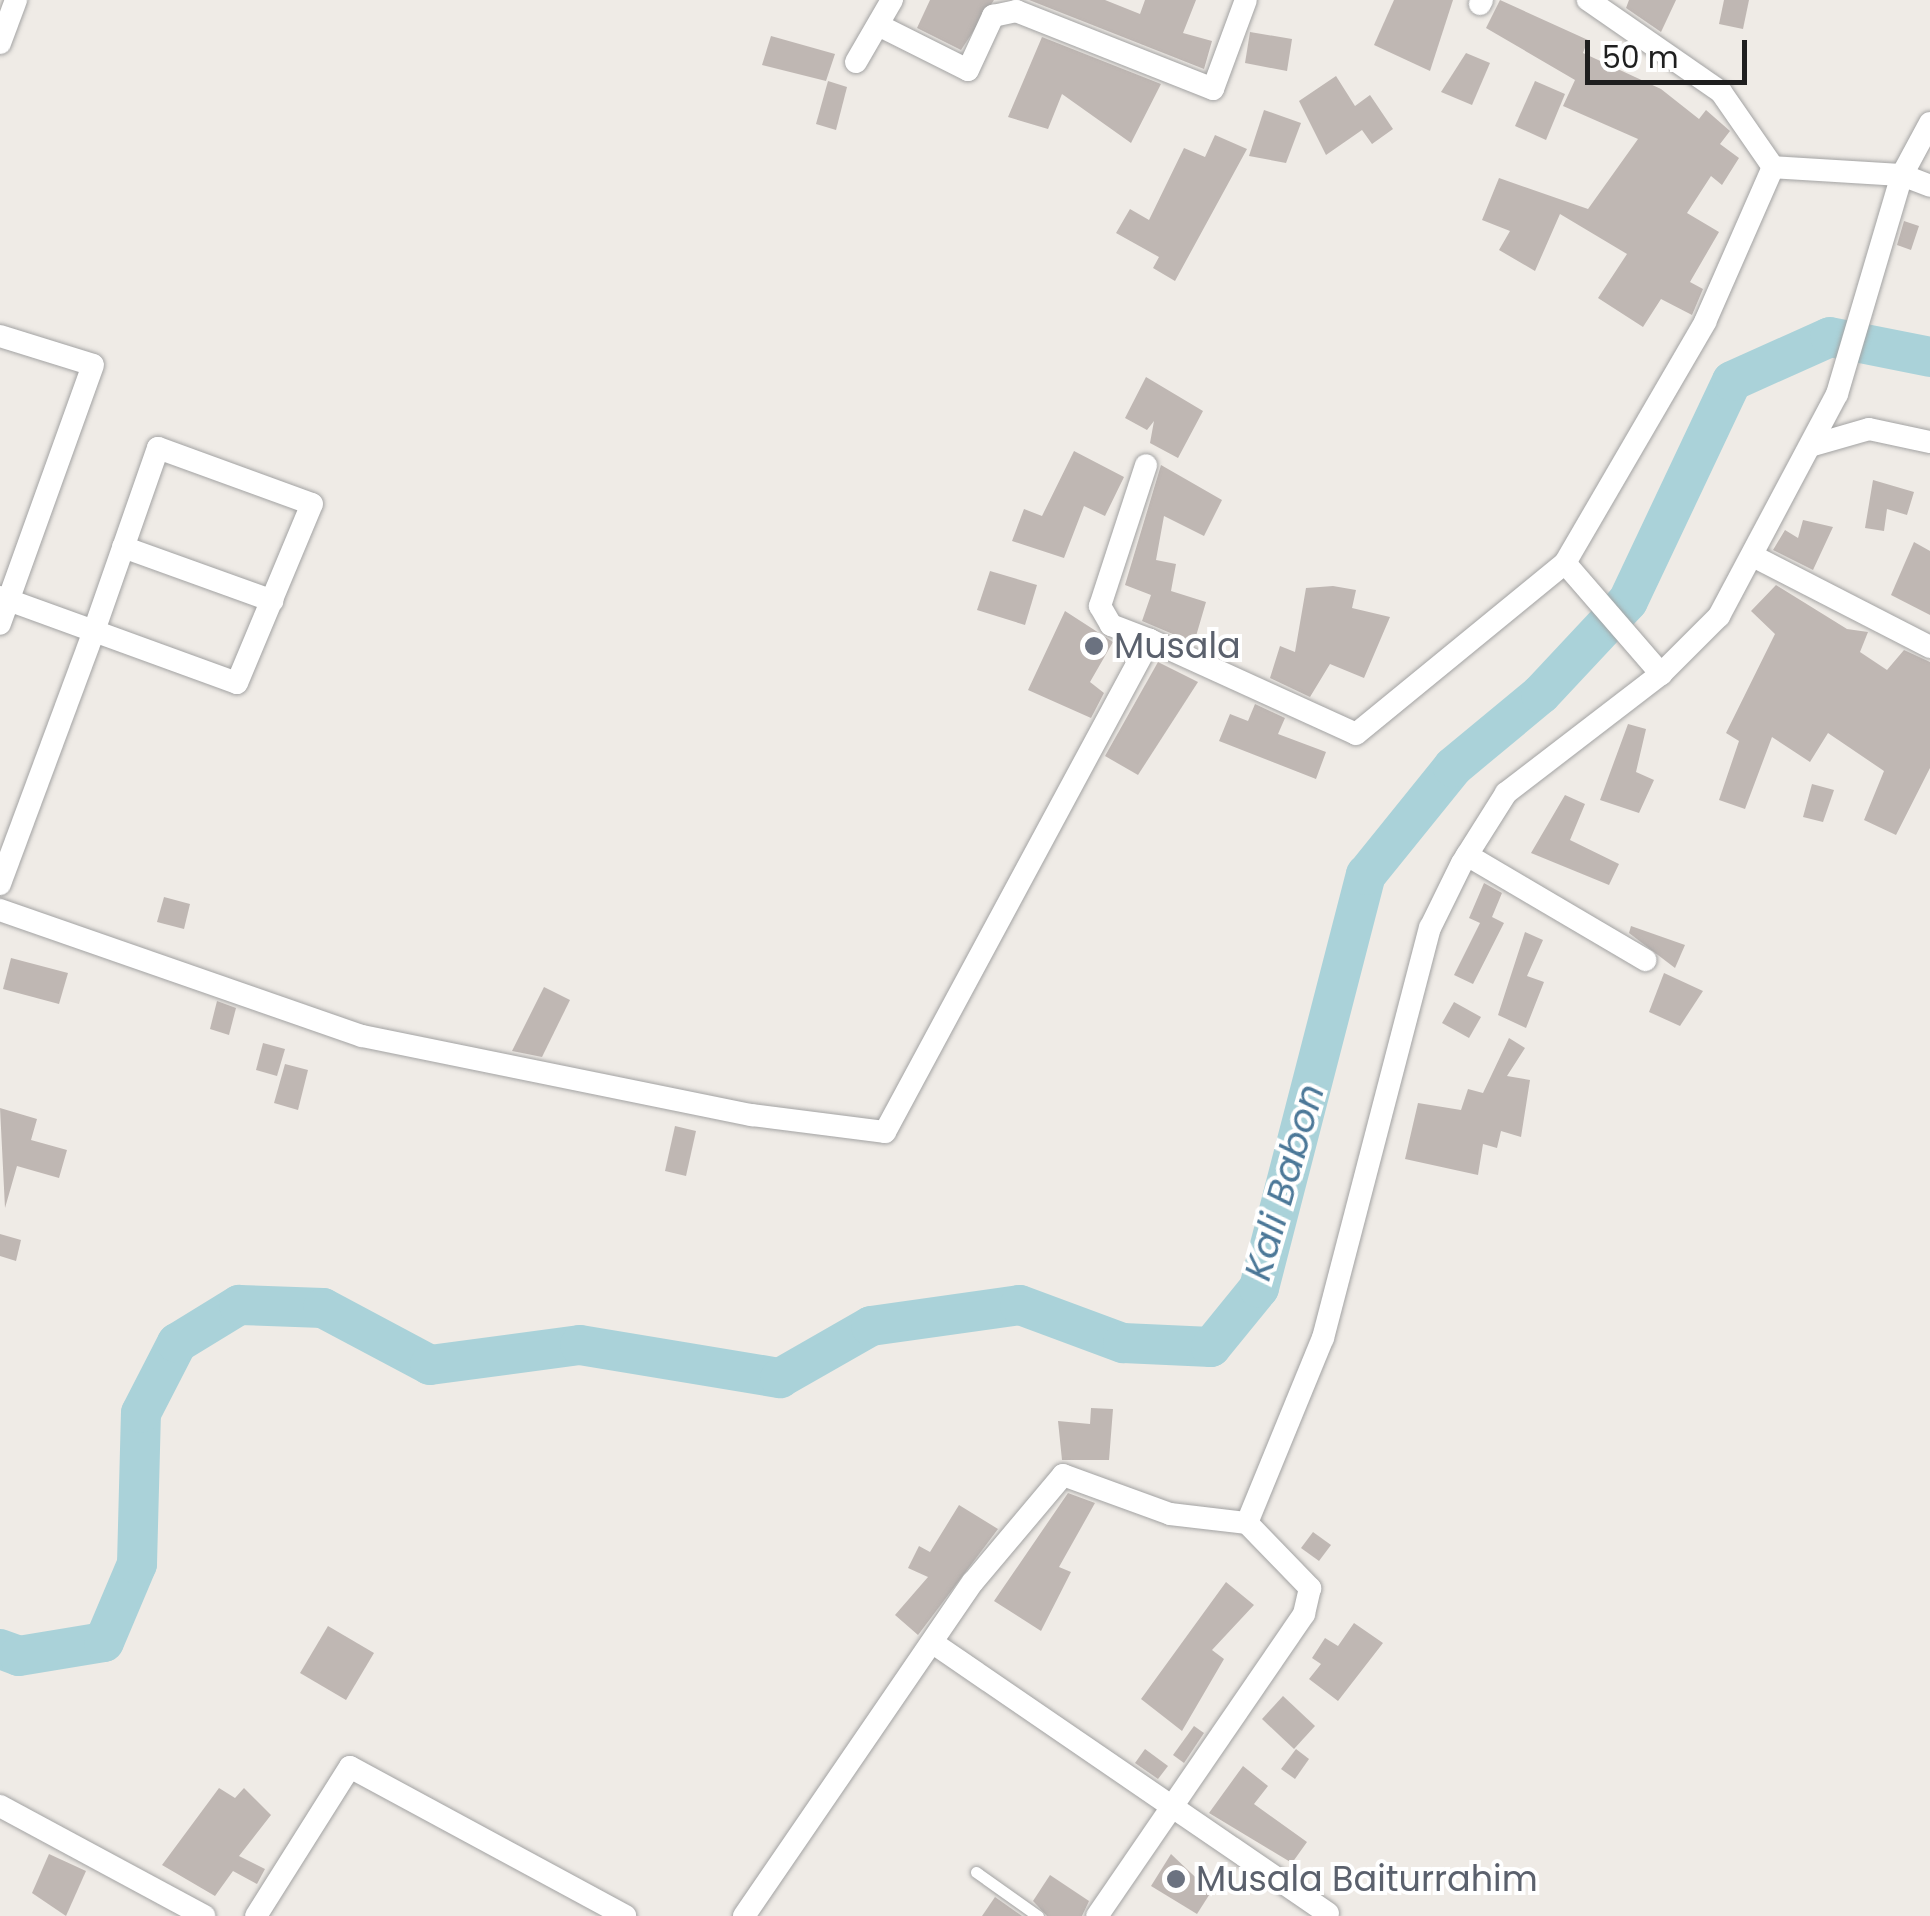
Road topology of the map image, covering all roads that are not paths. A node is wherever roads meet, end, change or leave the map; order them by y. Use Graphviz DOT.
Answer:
graph roads {
  1 [pos="16,0"];
  2 [pos="892,0"];
  3 [pos="1246,0"];
  4 [pos="1588,0"];
  5 [pos="882,27"];
  6 [pos="0,42"];
  7 [pos="856,62"];
  8 [pos="1930,123"];
  9 [pos="1773,168"];
  10 [pos="1902,175"];
  11 [pos="1930,186"];
  12 [pos="0,336"];
  13 [pos="1930,442"];
  14 [pos="1810,446"];
  15 [pos="1146,464"];
  16 [pos="123,547"];
  17 [pos="1753,556"];
  18 [pos="1570,568"];
  19 [pos="4,598"];
  20 [pos="274,601"];
  21 [pos="0,624"];
  22 [pos="94,631"];
  23 [pos="1150,640"];
  24 [pos="1930,647"];
  25 [pos="1655,666"];
  26 [pos="1466,854"];
  27 [pos="0,884"];
  28 [pos="0,910"];
  29 [pos="1646,960"];
  30 [pos="1247,1523"];
  31 [pos="936,1645"];
  32 [pos="1172,1801"];
  33 [pos="0,1808"];
  34 [pos="976,1872"];
  35 [pos="1328,1912"];
  36 [pos="204,1916"];
  37 [pos="256,1916"];
  38 [pos="626,1916"];
  39 [pos="744,1916"];
  40 [pos="1038,1916"];
  41 [pos="1096,1916"];
  1 -- 6 [label="street"];
  2 -- 5 [label="street"];
  3 -- 5 [label="street"];
  4 -- 9 [label="street"];
  5 -- 7 [label="street"];
  8 -- 10 [label="street"];
  9 -- 10 [label="street"];
  9 -- 18 [label="street"];
  10 -- 11 [label="street"];
  10 -- 14 [label="street"];
  12 -- 19 [label="street"];
  13 -- 14 [label="street"];
  14 -- 17 [label="street"];
  15 -- 23 [label="street"];
  16 -- 20 [label="street"];
  16 -- 20 [label="street"];
  16 -- 22 [label="street"];
  17 -- 24 [label="street"];
  17 -- 25 [label="street"];
  18 -- 23 [label="street"];
  18 -- 25 [label="street"];
  19 -- 21 [label="street"];
  19 -- 22 [label="street"];
  20 -- 22 [label="street"];
  22 -- 27 [label="street"];
  23 -- 28 [label="street"];
  25 -- 26 [label="street"];
  26 -- 29 [label="street"];
  26 -- 30 [label="street"];
  30 -- 31 [label="street"];
  30 -- 32 [label="street"];
  31 -- 32 [label="street"];
  31 -- 39 [label="street"];
  32 -- 35 [label="street"];
  32 -- 41 [label="street"];
  33 -- 36 [label="street"];
  34 -- 40 [label="lane"];
  37 -- 38 [label="street"];
}
